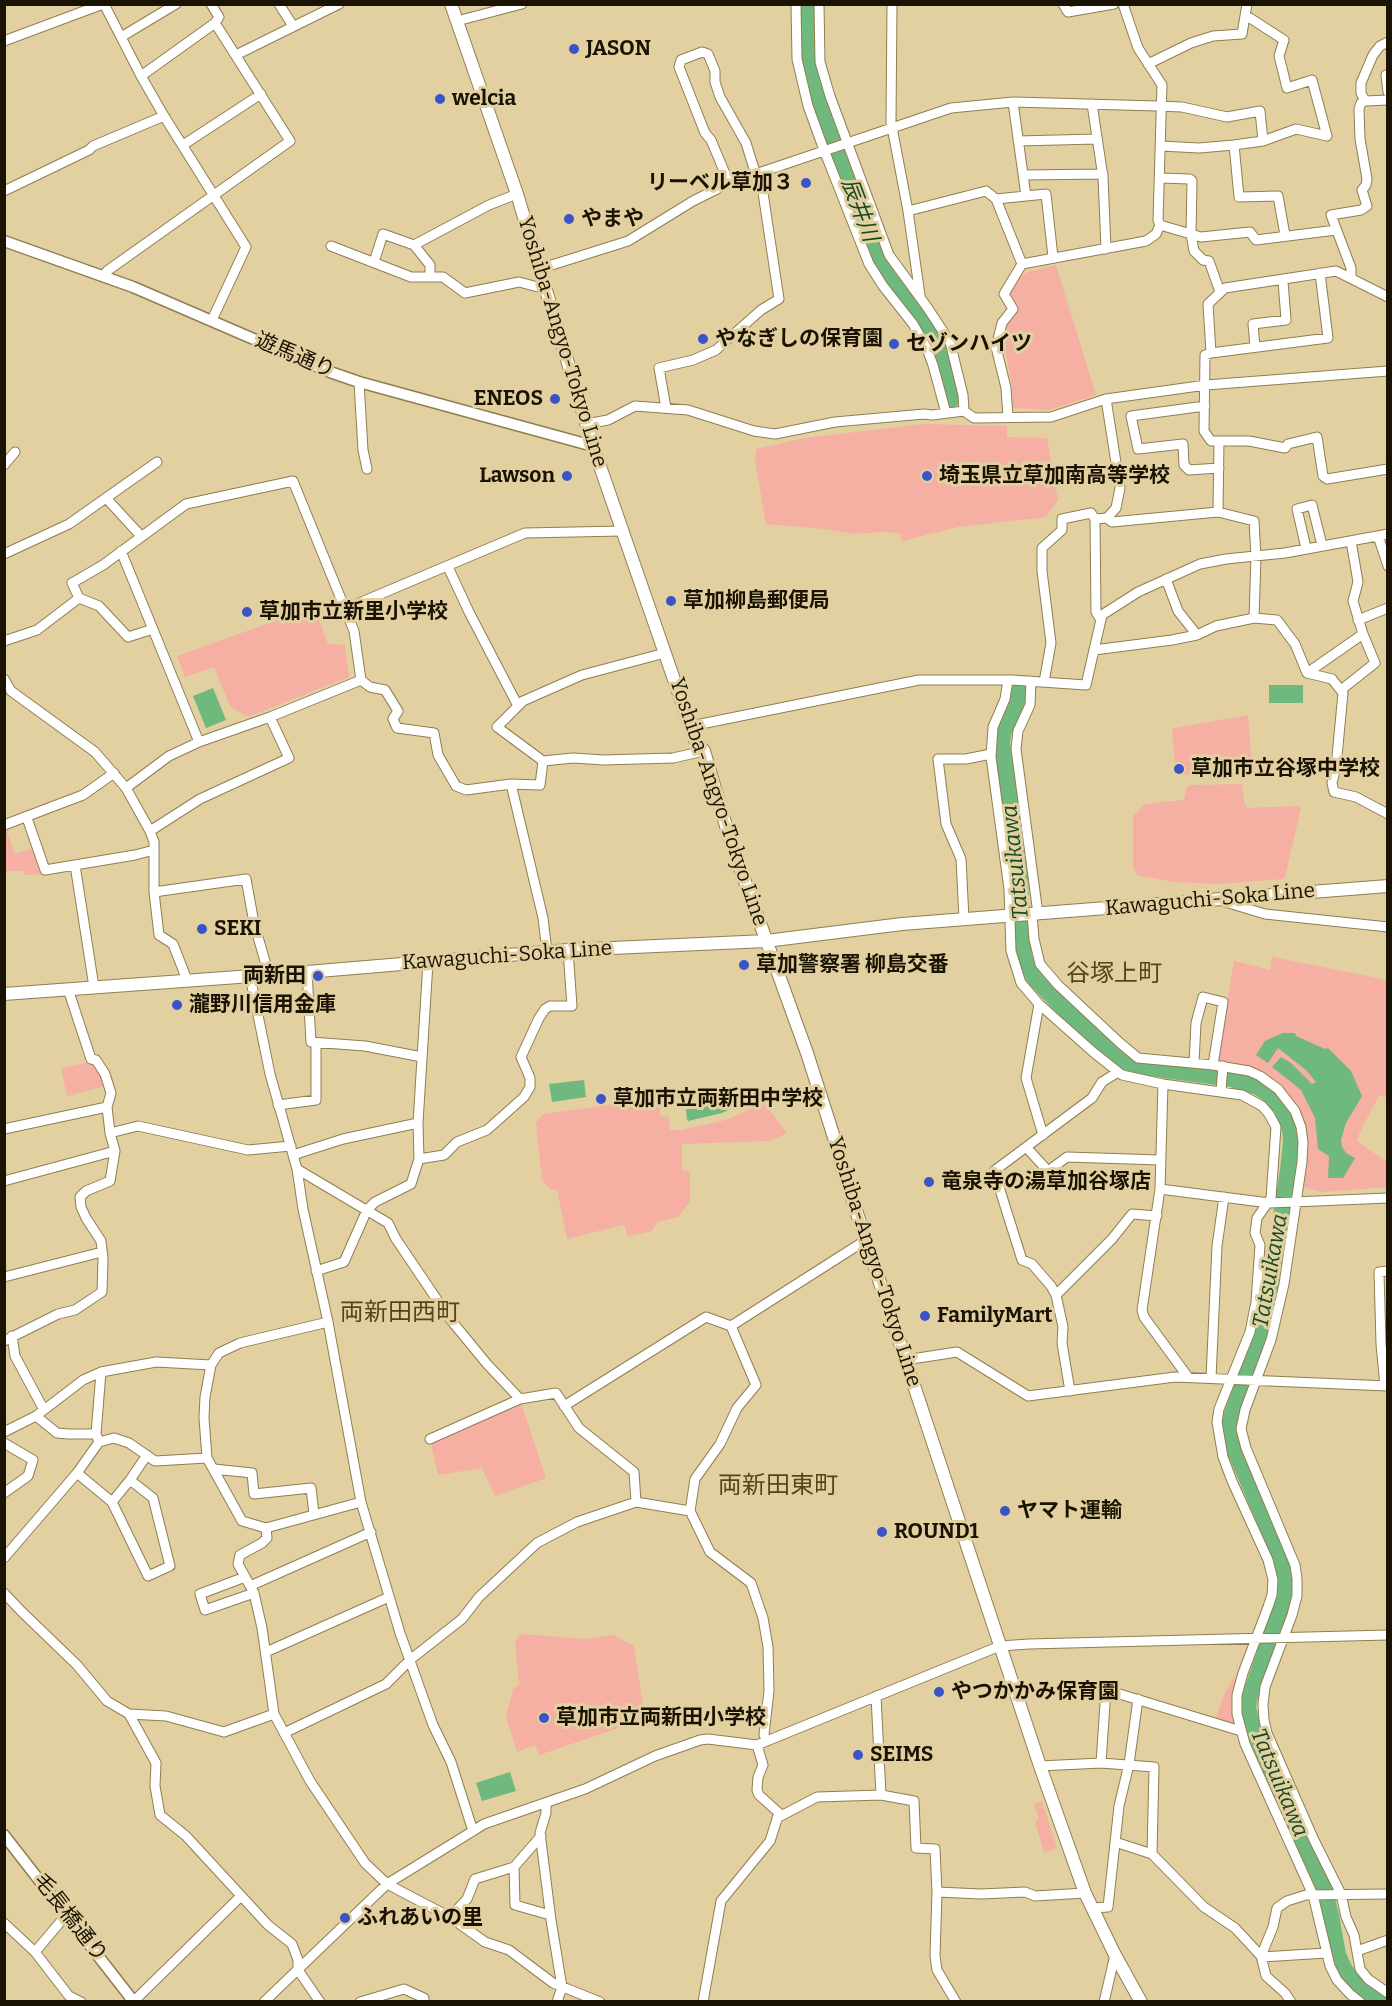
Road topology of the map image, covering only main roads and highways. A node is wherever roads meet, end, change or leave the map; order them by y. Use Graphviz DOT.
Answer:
graph roads {
  1 [pos="451,4"];
  2 [pos="1388,886"];
  3 [pos="766,941"];
  4 [pos="4,994"];
  5 [pos="1141,2001"];
  1 -- 3 [label="main road, Yoshiba-Angyo-Tokyo Line"];
  2 -- 3 [label="main road, Kawaguchi-Soka Line"];
  3 -- 4 [label="main road, Kawaguchi-Soka Line"];
  3 -- 5 [label="main road, Yoshiba-Angyo-Tokyo Line"];
}
